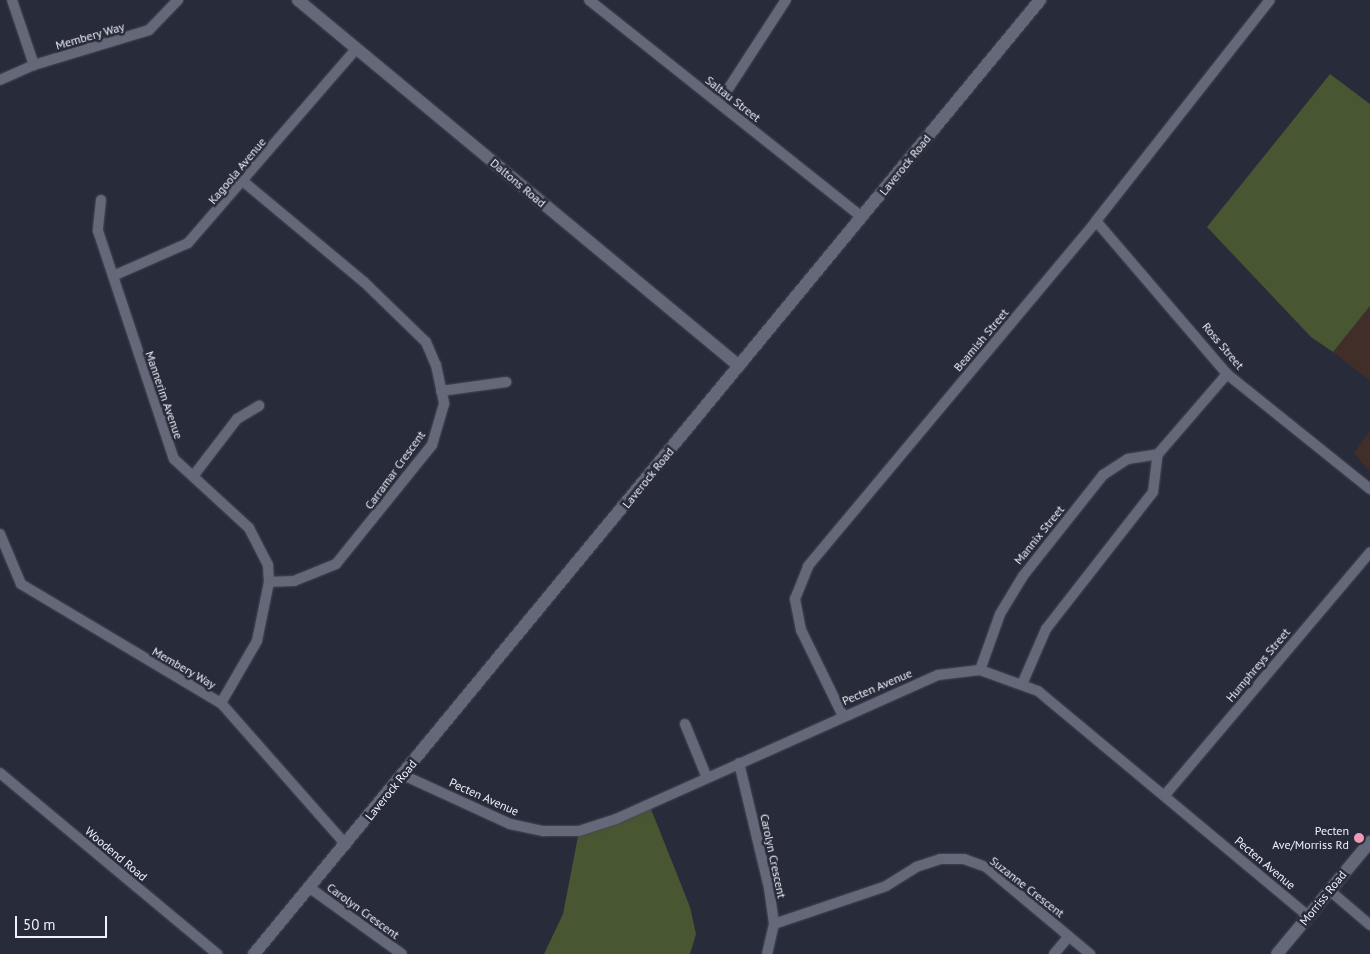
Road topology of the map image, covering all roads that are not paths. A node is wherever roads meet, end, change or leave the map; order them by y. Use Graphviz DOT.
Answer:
graph roads {
  1 [pos="12,0"];
  2 [pos="178,0"];
  3 [pos="298,0"];
  4 [pos="589,0"];
  5 [pos="786,0"];
  6 [pos="1040,0"];
  7 [pos="1270,0"];
  8 [pos="356,49"];
  9 [pos="34,65"];
  10 [pos="0,80"];
  11 [pos="719,103"];
  12 [pos="244,182"];
  13 [pos="101,200"];
  14 [pos="862,217"];
  15 [pos="1096,221"];
  16 [pos="113,276"];
  17 [pos="739,366"];
  18 [pos="1227,374"];
  19 [pos="506,382"];
  20 [pos="441,391"];
  21 [pos="259,406"];
  22 [pos="1158,454"];
  23 [pos="194,476"];
  24 [pos="1370,489"];
  25 [pos="0,534"];
  26 [pos="1370,552"];
  27 [pos="270,582"];
  28 [pos="980,670"];
  29 [pos="1023,682"];
  30 [pos="221,703"];
  31 [pos="843,716"];
  32 [pos="686,724"];
  33 [pos="739,763"];
  34 [pos="0,773"];
  35 [pos="404,775"];
  36 [pos="707,778"];
  37 [pos="1166,795"];
  38 [pos="1370,842"];
  39 [pos="346,845"];
  40 [pos="310,888"];
  41 [pos="1329,890"];
  42 [pos="1308,916"];
  43 [pos="774,924"];
  44 [pos="1370,925"];
  45 [pos="1069,936"];
  46 [pos="217,954"];
  47 [pos="254,954"];
  48 [pos="402,954"];
  49 [pos="767,954"];
  50 [pos="1054,954"];
  51 [pos="1090,954"];
  52 [pos="1277,954"];
  1 -- 9 [label="street"];
  2 -- 9 [label="street, Membery Way"];
  3 -- 8 [label="street, Daltons Road"];
  4 -- 11 [label="street, Saltau Street"];
  5 -- 11 [label="street"];
  6 -- 14 [label="street, Laverock Road"];
  7 -- 15 [label="street, Beamish Street"];
  8 -- 12 [label="street, Kagoola Avenue"];
  8 -- 17 [label="street, Daltons Road"];
  9 -- 10 [label="street, Membery Way"];
  11 -- 14 [label="street, Saltau Street"];
  12 -- 16 [label="street, Kagoola Avenue"];
  12 -- 20 [label="street, Carramar Crescent"];
  13 -- 16 [label="street, Mannerim Avenue"];
  14 -- 17 [label="street, Laverock Road"];
  15 -- 18 [label="street, Ross Street"];
  15 -- 31 [label="street, Beamish Street"];
  16 -- 23 [label="street, Mannerim Avenue"];
  17 -- 35 [label="street, Laverock Road"];
  18 -- 22 [label="street"];
  18 -- 24 [label="street, Ross Street"];
  19 -- 20 [label="street"];
  20 -- 27 [label="street, Carramar Crescent"];
  21 -- 23 [label="street"];
  22 -- 28 [label="street, Mannix Street"];
  22 -- 29 [label="street"];
  23 -- 27 [label="street, Mannerim Avenue"];
  25 -- 30 [label="street, Membery Way"];
  26 -- 37 [label="street, Humphreys Street"];
  27 -- 30 [label="street, Mannerim Avenue"];
  28 -- 29 [label="street, Pecten Avenue"];
  28 -- 31 [label="street, Pecten Avenue"];
  29 -- 37 [label="street, Pecten Avenue"];
  30 -- 39 [label="street, Membery Way"];
  31 -- 33 [label="street, Pecten Avenue"];
  32 -- 36 [label="street"];
  33 -- 36 [label="street, Pecten Avenue"];
  33 -- 43 [label="street, Carolyn Crescent"];
  34 -- 46 [label="street, Woodend Road"];
  35 -- 36 [label="street, Pecten Avenue"];
  35 -- 39 [label="street, Laverock Road"];
  37 -- 42 [label="street, Pecten Avenue"];
  38 -- 41 [label="street, Morriss Road"];
  39 -- 40 [label="street, Laverock Road"];
  40 -- 47 [label="street, Laverock Road"];
  40 -- 48 [label="street, Carolyn Crescent"];
  41 -- 42 [label="street, Morriss Road"];
  41 -- 44 [label="street"];
  42 -- 52 [label="street, Morriss Road"];
  43 -- 45 [label="street, Suzanne Crescent"];
  43 -- 49 [label="street, Carolyn Crescent"];
  45 -- 50 [label="street"];
  45 -- 51 [label="street, Suzanne Crescent"];
}
